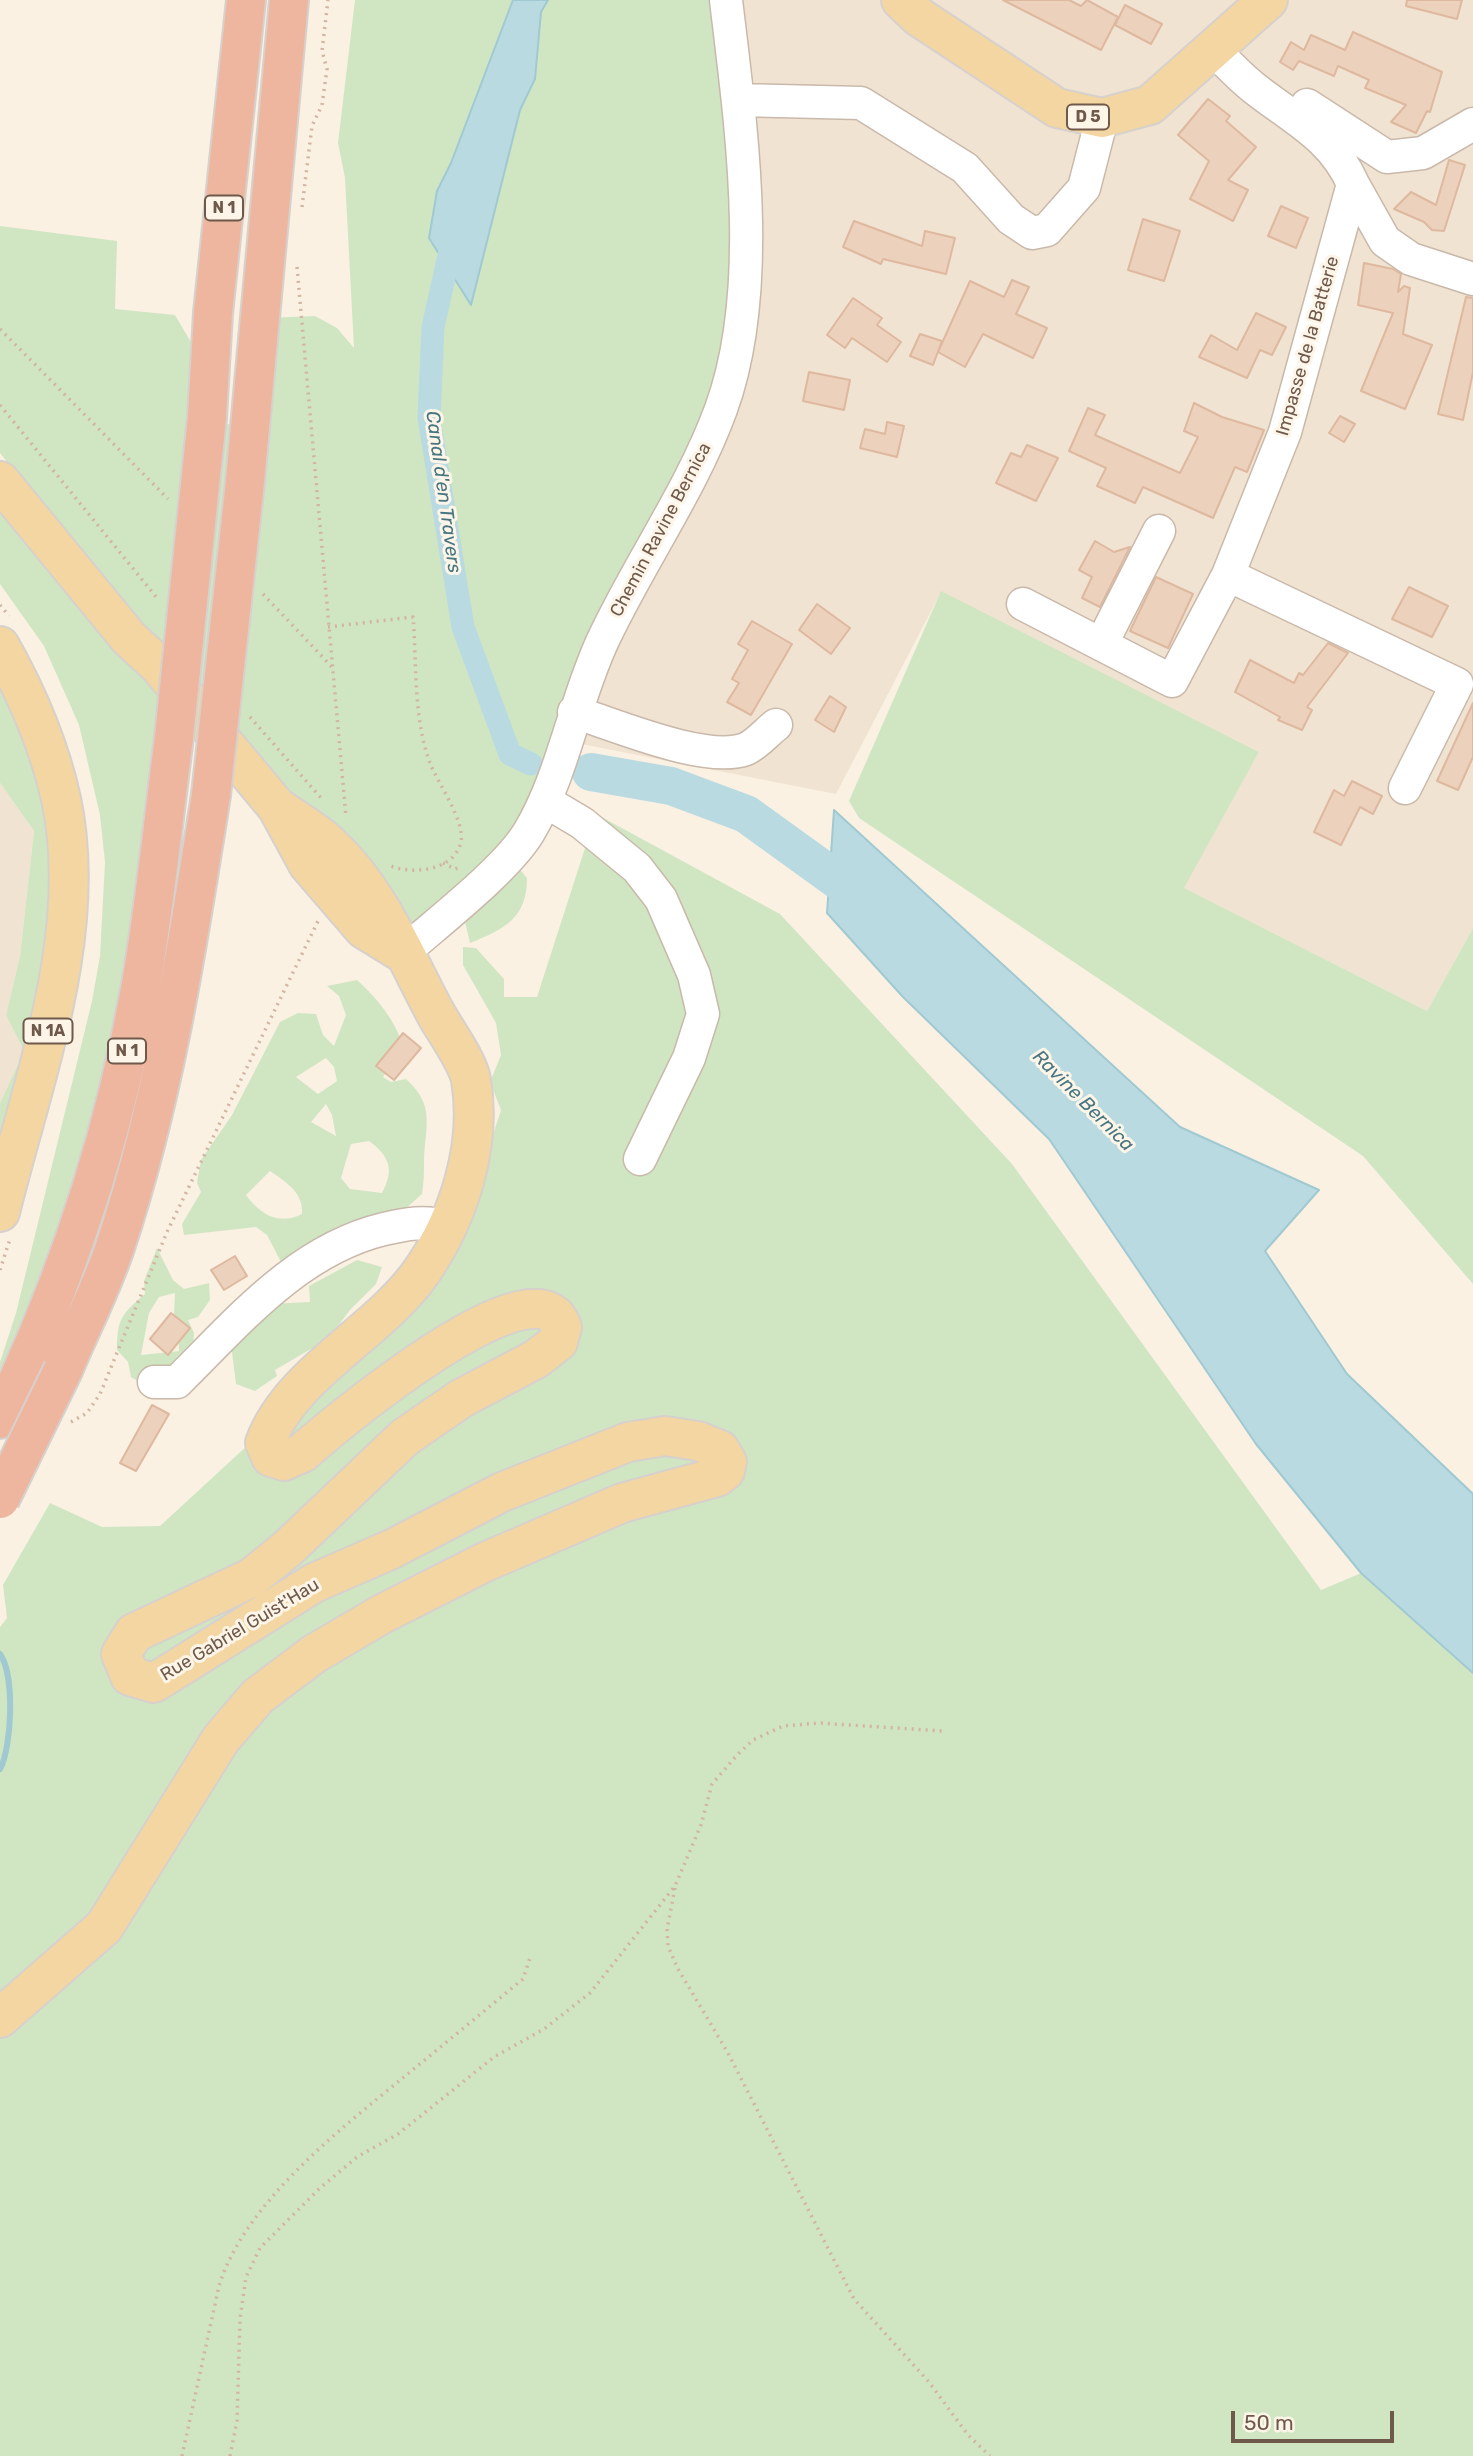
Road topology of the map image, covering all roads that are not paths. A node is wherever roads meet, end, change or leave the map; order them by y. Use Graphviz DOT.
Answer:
graph roads {
  1 [pos="246,0"];
  2 [pos="289,0"];
  3 [pos="726,0"];
  4 [pos="901,0"];
  5 [pos="1268,0"];
  6 [pos="1214,51"];
  7 [pos="1251,86"];
  8 [pos="738,100"];
  9 [pos="1102,118"];
  10 [pos="1473,124"];
  11 [pos="1353,184"];
  12 [pos="1473,279"];
  13 [pos="0,452"];
  14 [pos="0,481"];
  15 [pos="1159,531"];
  16 [pos="1228,575"];
  17 [pos="1023,604"];
  18 [pos="1102,643"];
  19 [pos="0,646"];
  20 [pos="160,667"];
  21 [pos="574,712"];
  22 [pos="776,725"];
  23 [pos="1405,788"];
  24 [pos="545,801"];
  25 [pos="277,807"];
  26 [pos="403,953"];
  27 [pos="640,1159"];
  28 [pos="0,1212"];
  29 [pos="447,1227"];
  30 [pos="47,1362"];
  31 [pos="154,1382"];
  32 [pos="0,1419"];
  33 [pos="0,1499"];
  34 [pos="0,2018"];
  1 -- 30 [label="highway, N 1, bridge"];
  2 -- 30 [label="highway, N 1, bridge"];
  3 -- 8 [label="street, Chemin Ravine Bernica"];
  4 -- 9 [label="main road, D 5"];
  5 -- 6 [label="main road, D 5"];
  6 -- 7 [label="street"];
  6 -- 9 [label="main road, D 5"];
  7 -- 10 [label="street"];
  7 -- 11 [label="street"];
  8 -- 9 [label="street"];
  8 -- 21 [label="street, Chemin Ravine Bernica"];
  11 -- 12 [label="street"];
  11 -- 16 [label="street, Impasse de la Batterie"];
  13 -- 20 [label="main road"];
  14 -- 20 [label="main road"];
  15 -- 18 [label="street"];
  16 -- 18 [label="street, Impasse de la Batterie"];
  16 -- 23 [label="street"];
  17 -- 18 [label="street"];
  19 -- 28 [label="main road, N 1A"];
  20 -- 25 [label="main road"];
  21 -- 22 [label="street"];
  21 -- 24 [label="street, Chemin Ravine Bernica"];
  24 -- 26 [label="street, Chemin Ravine Bernica"];
  24 -- 27 [label="street"];
  25 -- 26 [label="main road, Rue Gabriel Guist'Hau"];
  25 -- 26 [label="main road"];
  26 -- 29 [label="main road, Rue Gabriel Guist'Hau"];
  29 -- 31 [label="street"];
  29 -- 34 [label="main road, Rue Gabriel Guist'Hau"];
  30 -- 32 [label="highway, N 1"];
  30 -- 33 [label="highway, N 1, bridge"];
}
